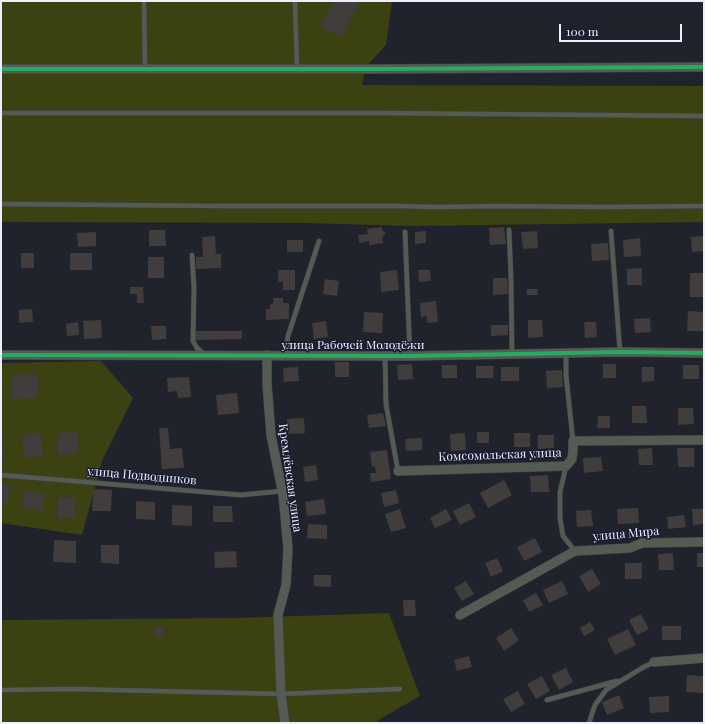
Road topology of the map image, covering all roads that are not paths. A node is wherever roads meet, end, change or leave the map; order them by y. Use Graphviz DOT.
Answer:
graph roads {
  1 [pos="144,1"];
  2 [pos="295,1"];
  3 [pos="704,67"];
  4 [pos="1,69"];
  5 [pos="145,69"];
  6 [pos="297,69"];
  7 [pos="1,113"];
  8 [pos="704,116"];
  9 [pos="1,204"];
  10 [pos="704,206"];
  11 [pos="509,230"];
  12 [pos="611,231"];
  13 [pos="405,232"];
  14 [pos="319,241"];
  15 [pos="192,255"];
  16 [pos="620,352"];
  17 [pos="566,353"];
  18 [pos="512,354"];
  19 [pos="704,354"];
  20 [pos="205,355"];
  21 [pos="268,355"];
  22 [pos="285,355"];
  23 [pos="384,355"];
  24 [pos="1,356"];
  25 [pos="410,356"];
  26 [pos="704,440"];
  27 [pos="573,442"];
  28 [pos="566,466"];
  29 [pos="398,471"];
  30 [pos="1,474"];
  31 [pos="282,491"];
  32 [pos="704,542"];
  33 [pos="575,550"];
  34 [pos="460,616"];
  35 [pos="704,658"];
  36 [pos="654,662"];
  37 [pos="623,680"];
  38 [pos="400,689"];
  39 [pos="1,690"];
  40 [pos="281,694"];
  41 [pos="547,700"];
  42 [pos="286,723"];
  43 [pos="589,723"];
  1 -- 5 [label="lane"];
  2 -- 6 [label="lane"];
  3 -- 6 [label="street"];
  4 -- 5 [label="street"];
  5 -- 6 [label="street"];
  7 -- 8 [label="lane"];
  9 -- 10 [label="lane"];
  11 -- 18 [label="lane"];
  12 -- 16 [label="lane"];
  13 -- 25 [label="lane"];
  14 -- 22 [label="lane"];
  15 -- 20 [label="lane"];
  16 -- 17 [label="street, улица Рабочей Молодёжи"];
  16 -- 19 [label="street, улица Рабочей Молодёжи"];
  17 -- 18 [label="street, улица Рабочей Молодёжи"];
  17 -- 27 [label="lane"];
  18 -- 25 [label="street, улица Рабочей Молодёжи"];
  20 -- 21 [label="street, улица Рабочей Молодёжи"];
  20 -- 24 [label="street, улица Рабочей Молодёжи"];
  21 -- 22 [label="street, улица Рабочей Молодёжи"];
  21 -- 31 [label="street, Кремлёвская улица"];
  22 -- 23 [label="street, улица Рабочей Молодёжи"];
  23 -- 25 [label="street, улица Рабочей Молодёжи"];
  23 -- 29 [label="lane"];
  26 -- 27 [label="street, Комсомольская улица"];
  27 -- 28 [label="street, Комсомольская улица"];
  28 -- 29 [label="street, Комсомольская улица"];
  28 -- 33 [label="lane"];
  30 -- 31 [label="lane, улица Подводников"];
  31 -- 40 [label="street, Кремлёвская улица"];
  32 -- 33 [label="street, улица Мира"];
  33 -- 34 [label="street"];
  35 -- 36 [label="street"];
  36 -- 37 [label="lane"];
  37 -- 41 [label="lane"];
  37 -- 43 [label="lane"];
  38 -- 40 [label="lane"];
  39 -- 40 [label="lane"];
  40 -- 42 [label="street, Кремлёвская улица"];
}
